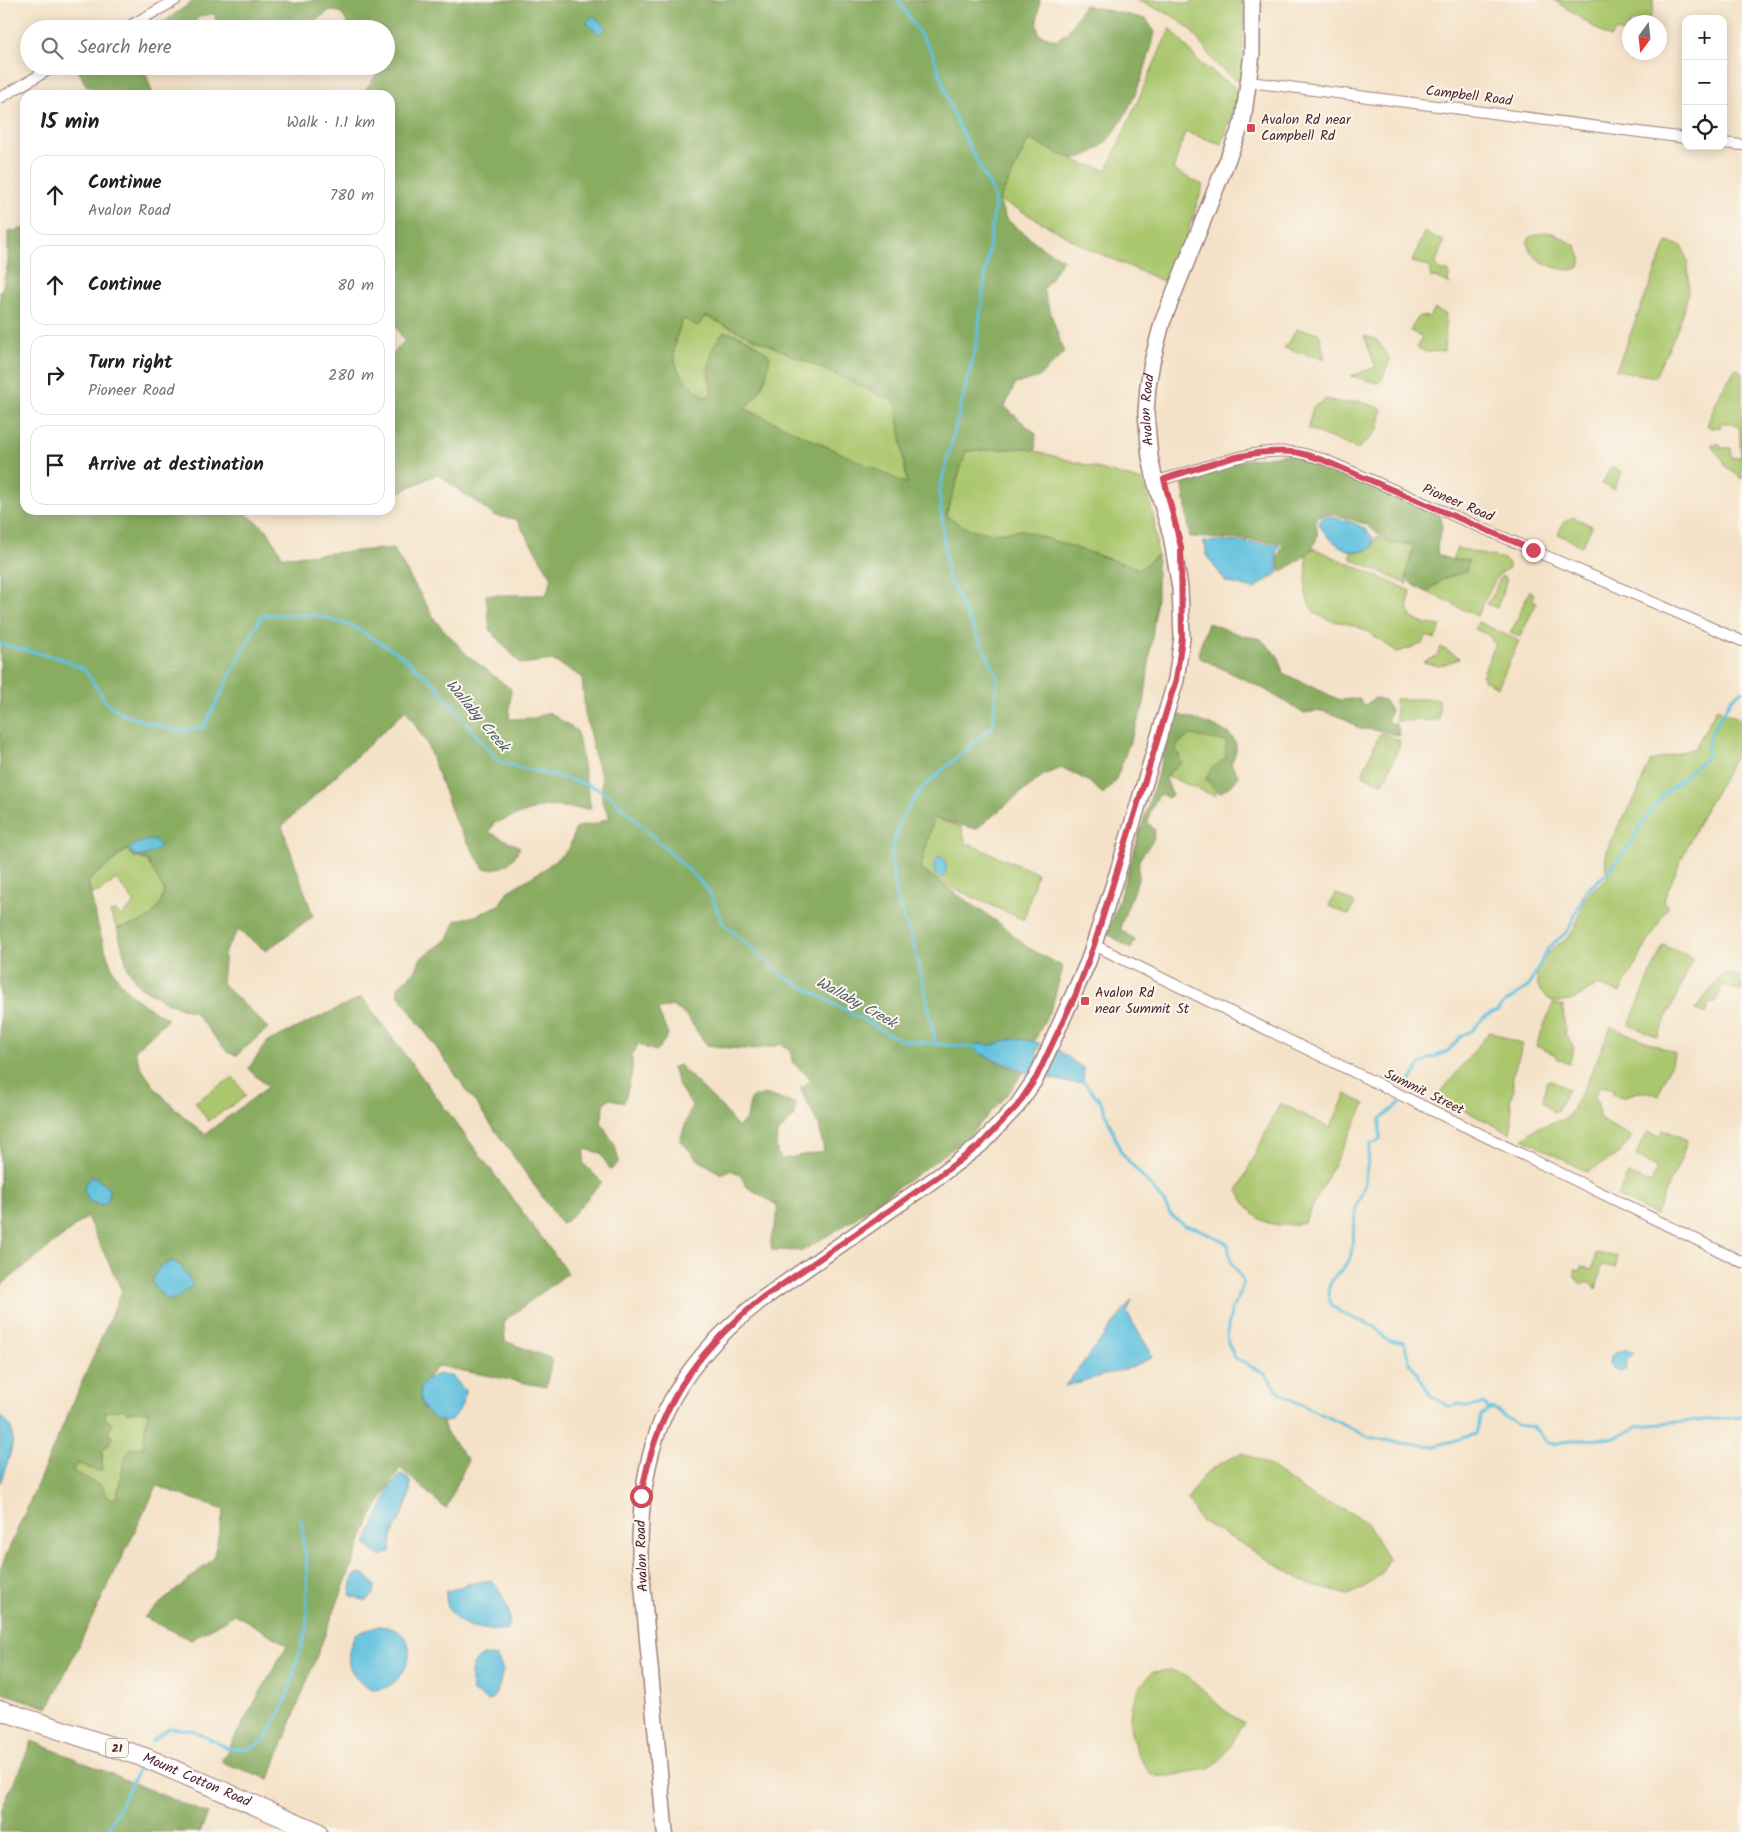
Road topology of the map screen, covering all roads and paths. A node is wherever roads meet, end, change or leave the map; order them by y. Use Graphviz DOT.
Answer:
graph roads {
  1 [pos="176,0"];
  2 [pos="1252,0"];
  3 [pos="140,20"];
  4 [pos="40,75"];
  5 [pos="1250,82"];
  6 [pos="0,98"];
  7 [pos="1682,137"];
  8 [pos="1727,143"];
  9 [pos="1742,145"];
  10 [pos="1159,480"];
  11 [pos="1742,641"];
  12 [pos="1094,945"];
  13 [pos="1742,1262"];
  14 [pos="0,1710"];
  15 [pos="312,1830"];
  16 [pos="665,1832"];
  1 -- 3 [label="street"];
  2 -- 5 [label="street, Avalon Road"];
  4 -- 6 [label="street"];
  5 -- 7 [label="street, Campbell Road"];
  5 -- 10 [label="street, Avalon Road"];
  8 -- 9 [label="street"];
  10 -- 11 [label="street, Pioneer Road"];
  10 -- 12 [label="street, Avalon Road"];
  12 -- 13 [label="street, Summit Street"];
  12 -- 16 [label="street, Avalon Road"];
  14 -- 15 [label="highway, Mount Cotton Road / 21"];
}
